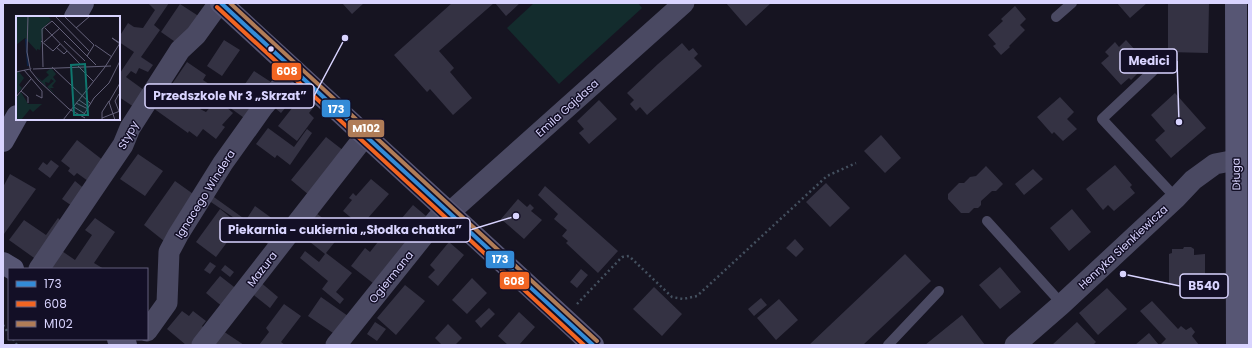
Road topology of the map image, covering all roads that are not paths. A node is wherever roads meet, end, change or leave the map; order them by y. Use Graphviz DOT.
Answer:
graph roads {
  1 [pos="83,3"];
  2 [pos="220,3"];
  3 [pos="684,3"];
  4 [pos="1072,3"];
  5 [pos="1236,3"];
  6 [pos="76,16"];
  7 [pos="1056,17"];
  8 [pos="294,71"];
  9 [pos="1153,71"];
  10 [pos="16,118"];
  11 [pos="365,136"];
  12 [pos="3,140"];
  13 [pos="1236,160"];
  14 [pos="1176,198"];
  15 [pos="449,212"];
  16 [pos="987,221"];
  17 [pos="1243,238"];
  18 [pos="41,268"];
  19 [pos="939,291"];
  20 [pos="1062,304"];
  21 [pos="148,330"];
  22 [pos="583,342"];
  23 [pos="1235,343"];
  24 [pos="202,345"];
  25 [pos="336,345"];
  26 [pos="888,345"];
  27 [pos="1015,345"];
  1 -- 6 [label="street"];
  2 -- 8 [label="street"];
  2 -- 18 [label="street, Stypy"];
  3 -- 15 [label="street, Emila Gajdasa"];
  4 -- 7 [label="lane"];
  5 -- 13 [label="street, Długa"];
  8 -- 11 [label="street"];
  8 -- 21 [label="street, Ignacego Windera"];
  9 -- 14 [label="lane"];
  10 -- 12 [label="street"];
  11 -- 15 [label="street"];
  11 -- 24 [label="street, Mazura"];
  13 -- 14 [label="street, Henryka Sienkiewicza"];
  13 -- 17 [label="street, Długa"];
  14 -- 20 [label="street, Henryka Sienkiewicza"];
  15 -- 22 [label="street"];
  15 -- 25 [label="street, Ogiermana"];
  16 -- 20 [label="lane"];
  17 -- 23 [label="street, Długa"];
  19 -- 26 [label="lane"];
  20 -- 27 [label="street, Henryka Sienkiewicza"];
}
